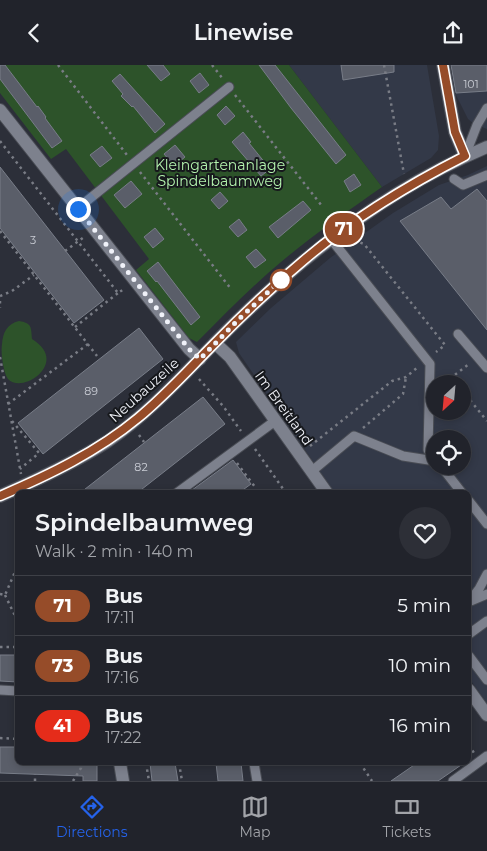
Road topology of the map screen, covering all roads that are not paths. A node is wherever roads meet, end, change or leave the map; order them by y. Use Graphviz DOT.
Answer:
graph roads {
  1 [pos="443,65"];
  2 [pos="229,87"];
  3 [pos="487,108"];
  4 [pos="0,110"];
  5 [pos="487,147"];
  6 [pos="465,156"];
  7 [pos="487,175"];
  8 [pos="454,179"];
  9 [pos="78,209"];
  10 [pos="331,239"];
  11 [pos="458,334"];
  12 [pos="215,343"];
  13 [pos="200,359"];
  14 [pos="487,368"];
  15 [pos="275,421"];
  16 [pos="428,430"];
  17 [pos="426,459"];
  18 [pos="312,471"];
  19 [pos="448,475"];
  20 [pos="25,484"];
  21 [pos="181,490"];
  22 [pos="325,490"];
  23 [pos="460,490"];
  24 [pos="0,496"];
  25 [pos="471,504"];
  26 [pos="487,524"];
  27 [pos="487,575"];
  28 [pos="487,594"];
  29 [pos="471,599"];
  30 [pos="471,601"];
  31 [pos="487,621"];
  32 [pos="471,633"];
  33 [pos="471,659"];
  34 [pos="487,680"];
  35 [pos="0,690"];
  36 [pos="15,691"];
  37 [pos="471,693"];
  38 [pos="487,715"];
  39 [pos="487,756"];
  40 [pos="120,765"];
  41 [pos="254,765"];
  42 [pos="122,781"];
  43 [pos="257,781"];
  44 [pos="453,781"];
  1 -- 6 [label="street"];
  2 -- 9 [label="lane"];
  3 -- 6 [label="lane"];
  4 -- 9 [label="street"];
  5 -- 6 [label="street, Neubauzeile"];
  6 -- 10 [label="street, Neubauzeile"];
  7 -- 8 [label="lane"];
  9 -- 13 [label="street"];
  10 -- 12 [label="street, Neubauzeile"];
  10 -- 16 [label="lane"];
  11 -- 14 [label="lane"];
  12 -- 13 [label="street, Neubauzeile"];
  12 -- 15 [label="street, Im Breitland"];
  13 -- 20 [label="street, Neubauzeile"];
  15 -- 18 [label="street, Im Breitland"];
  15 -- 21 [label="lane"];
  17 -- 18 [label="lane"];
  18 -- 22 [label="street, Im Breitland"];
  19 -- 23 [label="lane"];
  20 -- 24 [label="street, Neubauzeile"];
  25 -- 26 [label="lane"];
  27 -- 29 [label="lane"];
  28 -- 30 [label="lane"];
  31 -- 32 [label="lane"];
  33 -- 34 [label="lane"];
  35 -- 36 [label="lane"];
  37 -- 38 [label="street"];
  39 -- 44 [label="lane"];
  40 -- 42 [label="street"];
  41 -- 43 [label="lane"];
}
